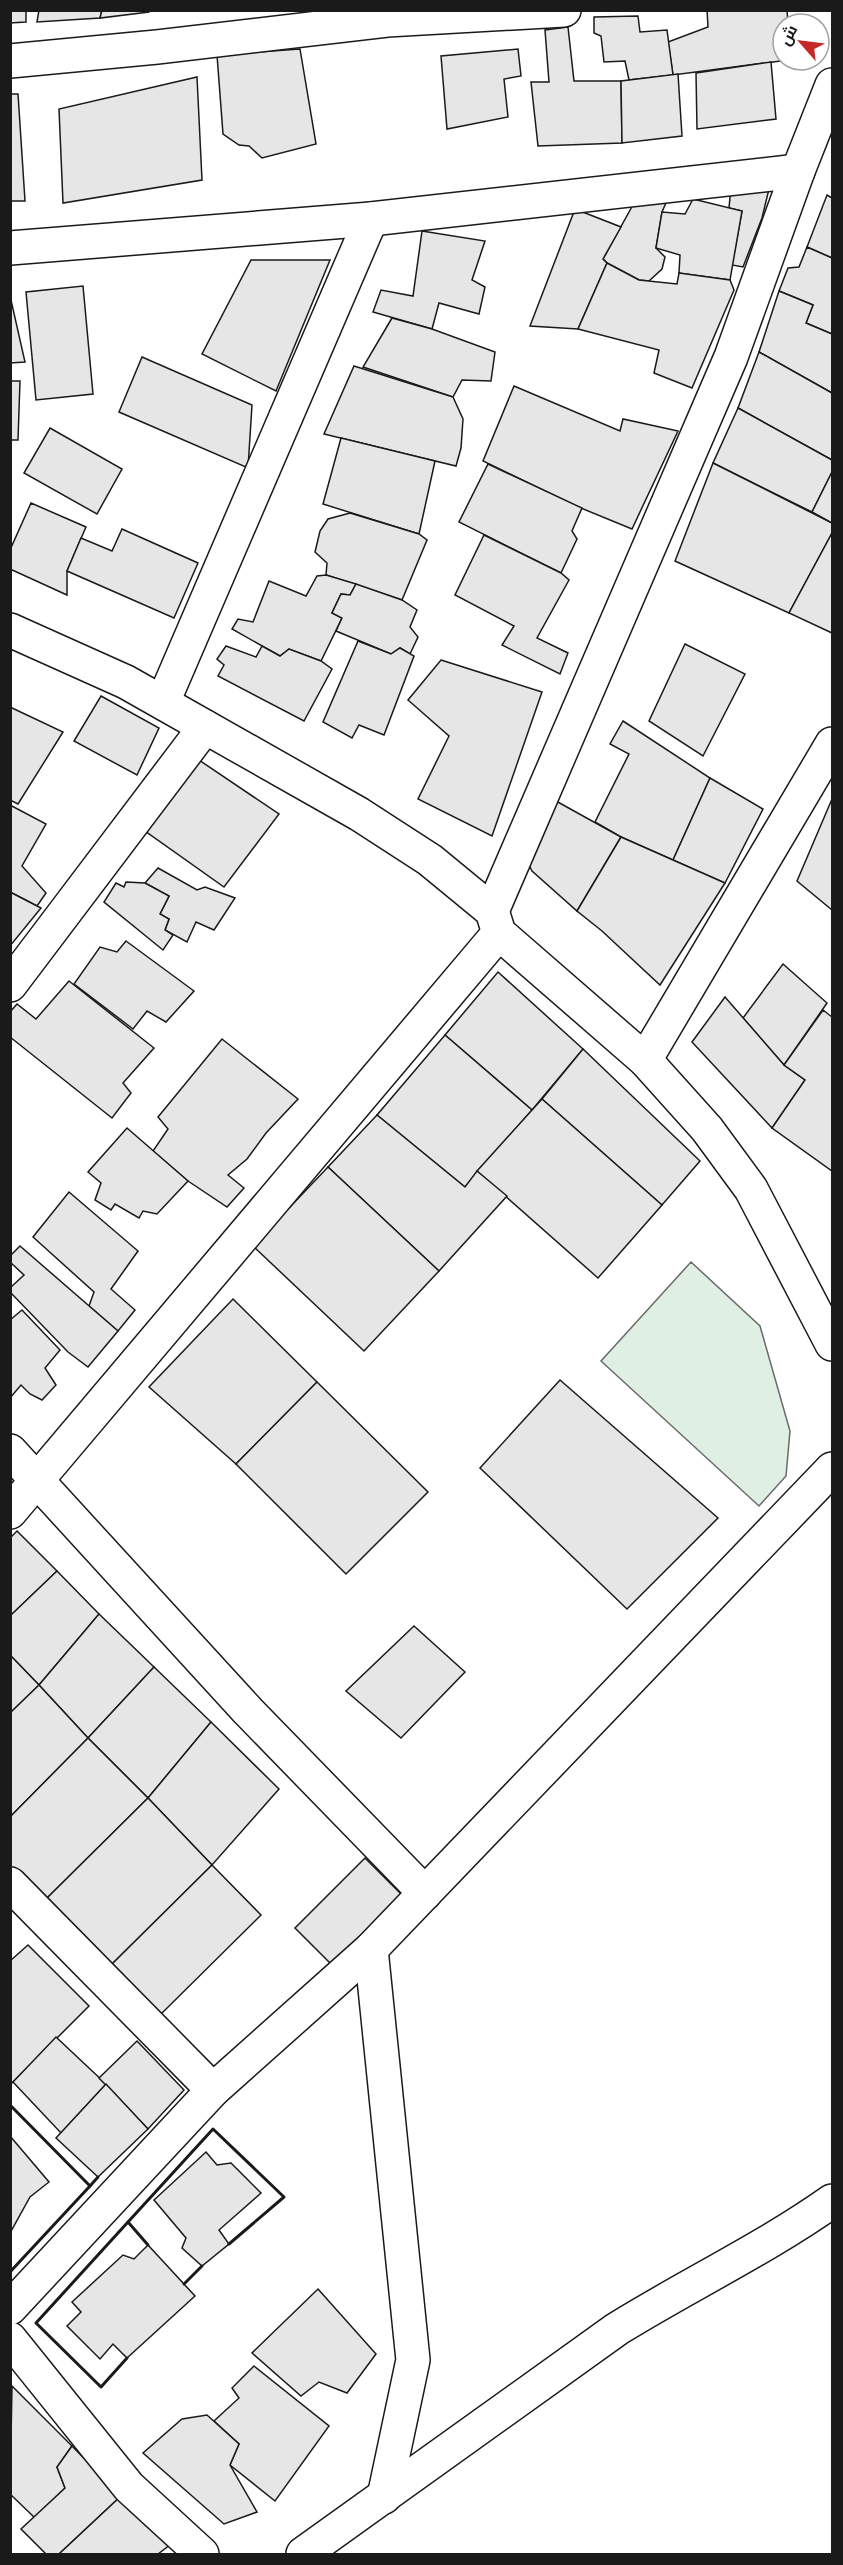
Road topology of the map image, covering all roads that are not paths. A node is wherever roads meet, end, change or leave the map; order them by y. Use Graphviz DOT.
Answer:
graph roads {
  1 [pos="564,10"];
  2 [pos="10,60"];
  3 [pos="832,85"];
  4 [pos="798,171"];
  5 [pos="371,219"];
  6 [pos="10,248"];
  7 [pos="10,630"];
  8 [pos="163,702"];
  9 [pos="205,727"];
  10 [pos="832,744"];
  11 [pos="496,922"];
  12 [pos="10,985"];
  13 [pos="645,1060"];
  14 [pos="828,1321"];
  15 [pos="10,1451"];
  16 [pos="832,1469"];
  17 [pos="38,1480"];
  18 [pos="10,1512"];
  19 [pos="10,1884"];
  20 [pos="425,1893"];
  21 [pos="371,1949"];
  22 [pos="213,2090"];
  23 [pos="832,2201"];
  24 [pos="10,2307"];
  25 [pos="10,2339"];
  26 [pos="384,2497"];
  27 [pos="202,2554"];
  28 [pos="303,2554"];
  1 -- 2 [label="street"];
  3 -- 4 [label="street"];
  4 -- 5 [label="street"];
  4 -- 11 [label="street"];
  5 -- 6 [label="street"];
  5 -- 8 [label="street"];
  7 -- 8 [label="street"];
  8 -- 9 [label="street"];
  9 -- 11 [label="street"];
  9 -- 12 [label="street"];
  10 -- 13 [label="street"];
  11 -- 13 [label="street"];
  11 -- 17 [label="street"];
  13 -- 14 [label="street"];
  15 -- 17 [label="street"];
  16 -- 20 [label="street"];
  17 -- 18 [label="street"];
  17 -- 20 [label="street"];
  19 -- 22 [label="street"];
  20 -- 21 [label="street"];
  21 -- 22 [label="street"];
  21 -- 26 [label="street"];
  22 -- 24 [label="street"];
  23 -- 26 [label="street"];
  25 -- 27 [label="street"];
  26 -- 28 [label="street"];
}
